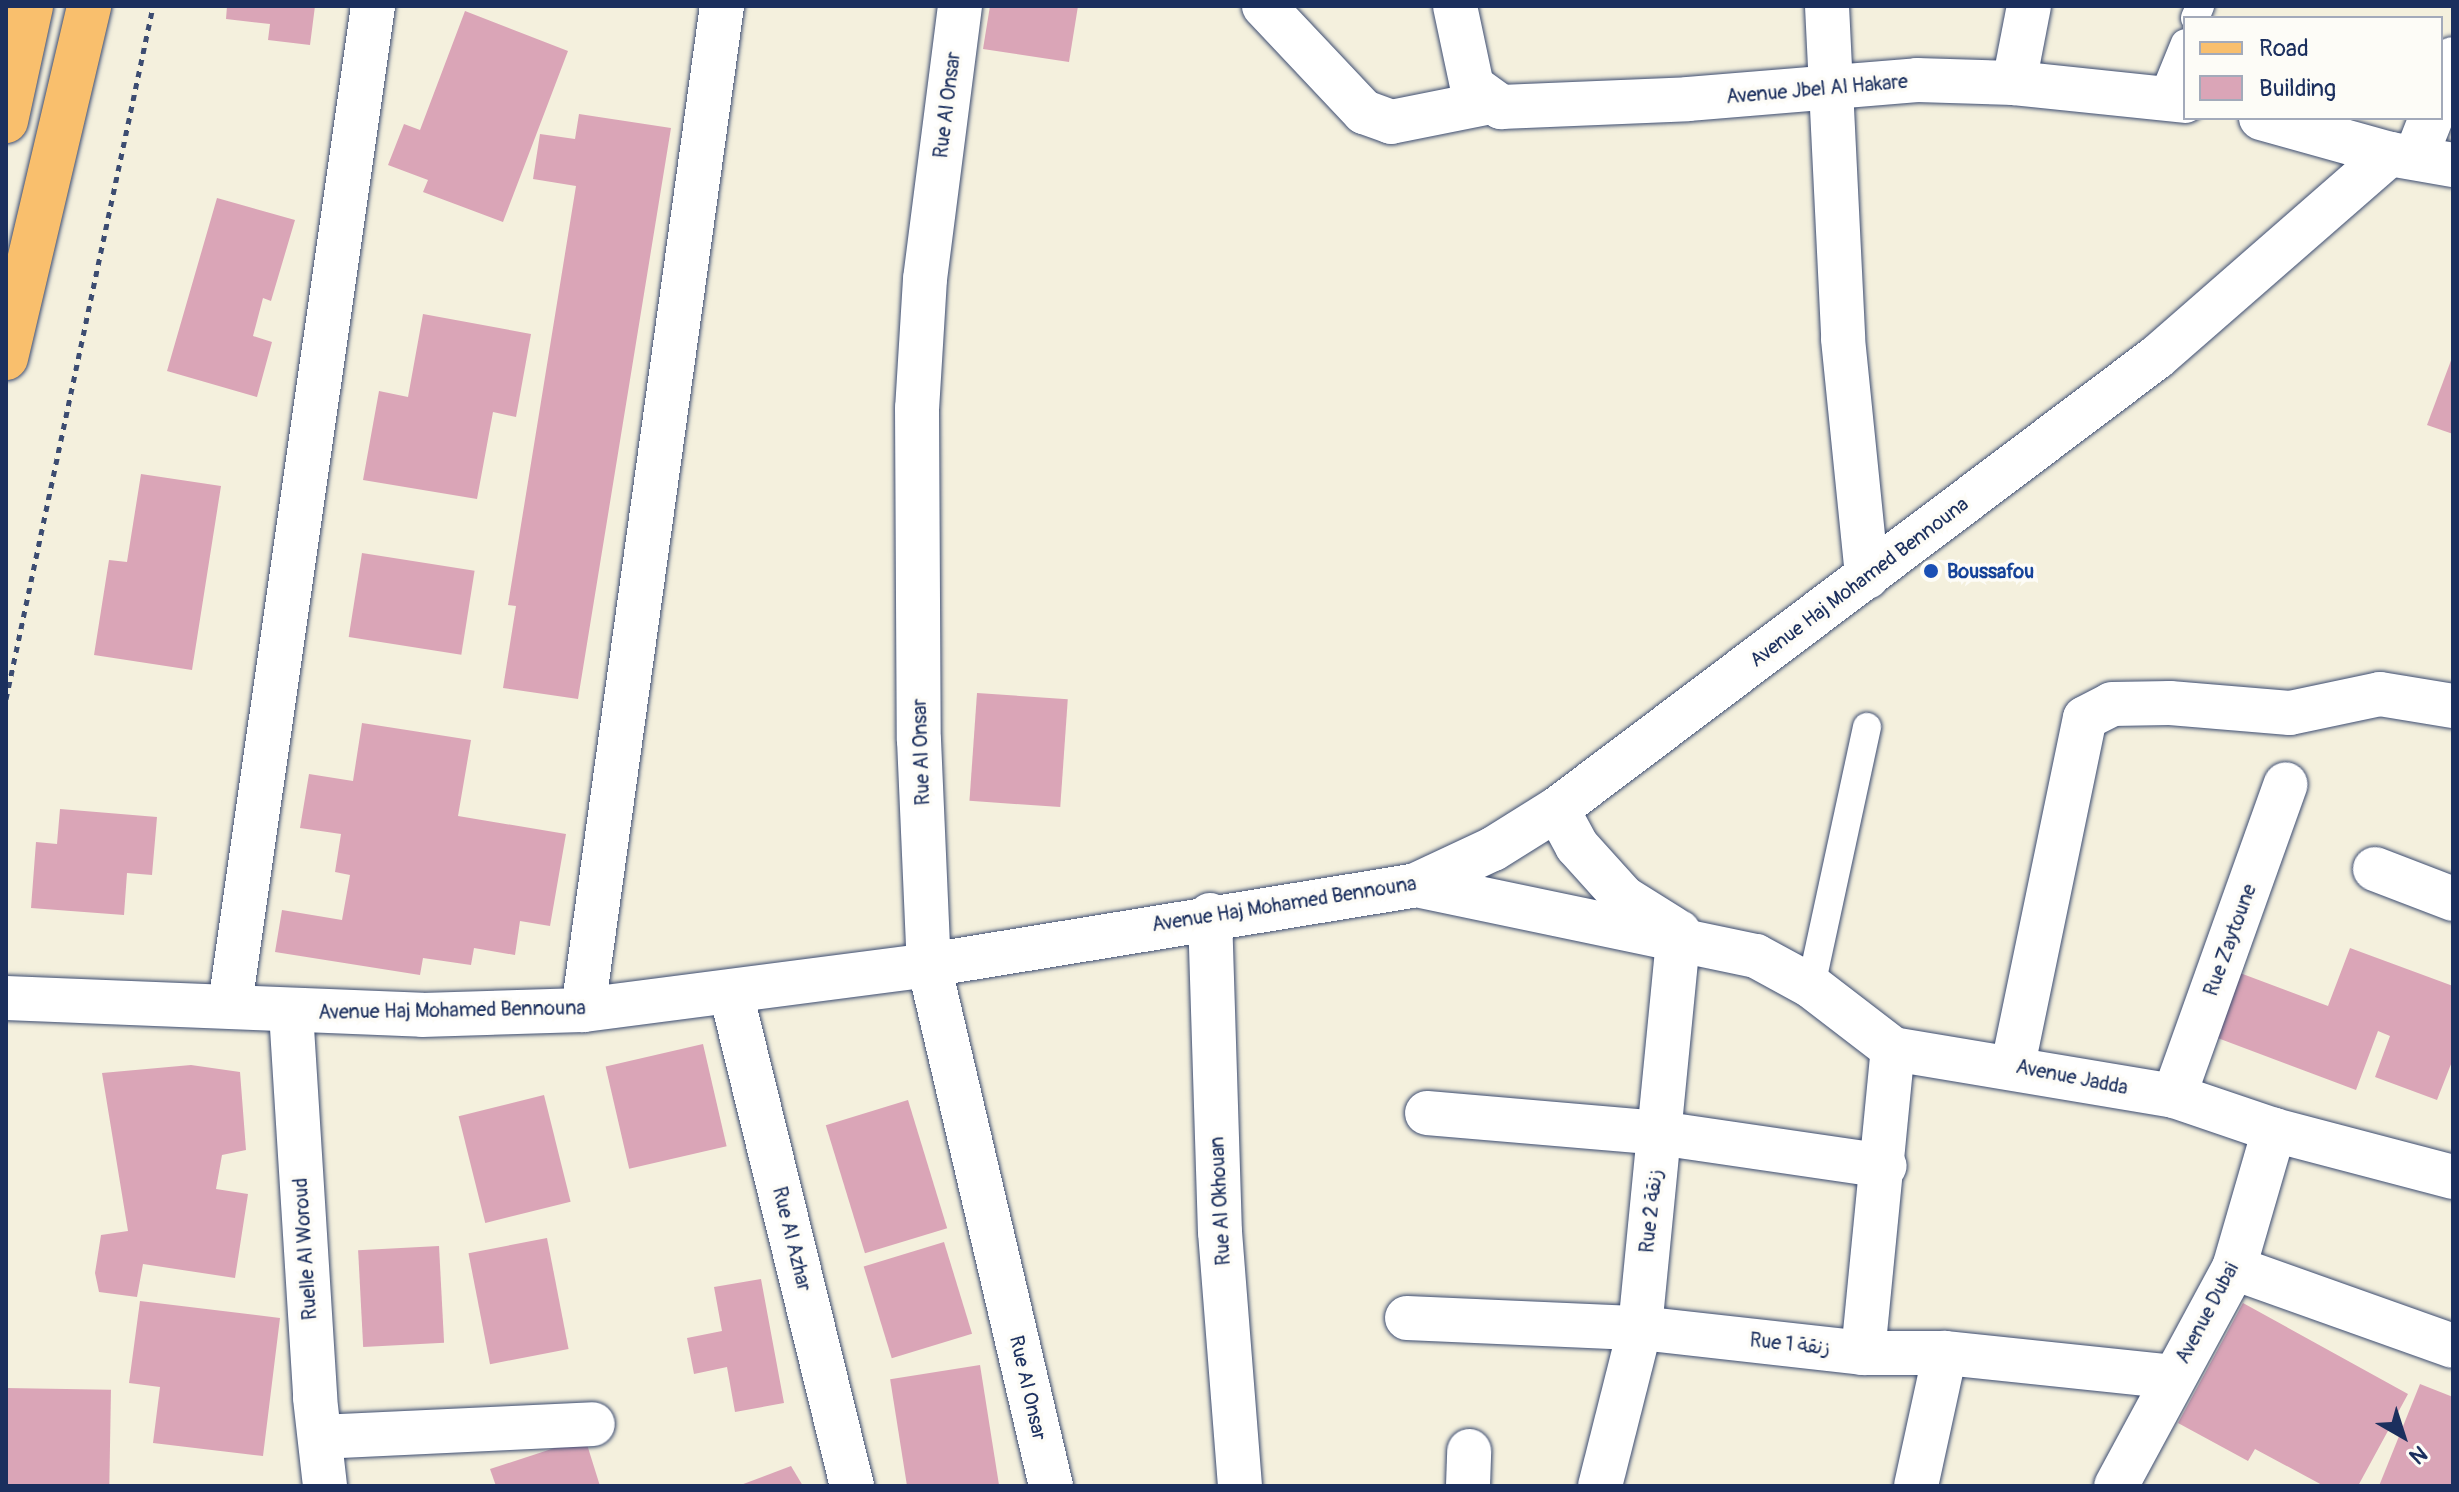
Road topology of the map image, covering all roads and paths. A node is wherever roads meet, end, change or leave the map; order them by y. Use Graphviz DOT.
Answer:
graph roads {
  1 [pos="31,6"];
  2 [pos="89,6"];
  3 [pos="153,6"];
  4 [pos="373,6"];
  5 [pos="722,6"];
  6 [pos="960,6"];
  7 [pos="1264,6"];
  8 [pos="1455,6"];
  9 [pos="1827,6"];
  10 [pos="2029,6"];
  11 [pos="2183,53"];
  12 [pos="2453,59"];
  13 [pos="2014,83"];
  14 [pos="2443,85"];
  15 [pos="1479,86"];
  16 [pos="1832,88"];
  17 [pos="2174,99"];
  18 [pos="2272,120"];
  19 [pos="6,121"];
  20 [pos="2422,148"];
  21 [pos="6,358"];
  22 [pos="1867,577"];
  23 [pos="6,699"];
  24 [pos="2453,706"];
  25 [pos="1867,727"];
  26 [pos="2286,784"];
  27 [pos="1557,809"];
  28 [pos="2375,869"];
  29 [pos="1416,885"];
  30 [pos="2453,899"];
  31 [pos="1210,915"];
  32 [pos="1690,940"];
  33 [pos="929,965"];
  34 [pos="1811,986"];
  35 [pos="731,993"];
  36 [pos="10,1000"];
  37 [pos="230,1005"];
  38 [pos="583,1010"];
  39 [pos="291,1012"];
  40 [pos="1893,1049"];
  41 [pos="2013,1065"];
  42 [pos="2174,1096"];
  43 [pos="1427,1113"];
  44 [pos="2274,1130"];
  45 [pos="1659,1133"];
  46 [pos="1885,1166"];
  47 [pos="2453,1177"];
  48 [pos="2234,1268"];
  49 [pos="1407,1318"];
  50 [pos="1640,1328"];
  51 [pos="2453,1346"];
  52 [pos="1863,1353"];
  53 [pos="1945,1353"];
  54 [pos="2173,1377"];
  55 [pos="593,1424"];
  56 [pos="320,1437"];
  57 [pos="325,1486"];
  58 [pos="852,1486"];
  59 [pos="1051,1486"];
  60 [pos="1240,1486"];
  61 [pos="1600,1486"];
  62 [pos="1916,1486"];
  63 [pos="2116,1486"];
  1 -- 19 [label="main road"];
  2 -- 21 [label="main road"];
  3 -- 23 [label="path"];
  4 -- 37 [label="street"];
  5 -- 38 [label="street"];
  6 -- 33 [label="street, Rue Al Onsar"];
  7 -- 15 [label="street, Avenue Jbel Al Hakare"];
  8 -- 15 [label="street"];
  9 -- 16 [label="street"];
  10 -- 13 [label="street"];
  11 -- 17 [label="lane"];
  12 -- 14 [label="street"];
  13 -- 16 [label="street, Avenue Jbel Al Hakare"];
  13 -- 17 [label="street, Avenue Jbel Al Hakare"];
  15 -- 16 [label="street, Avenue Jbel Al Hakare"];
  16 -- 22 [label="street"];
  18 -- 20 [label="street"];
  20 -- 22 [label="street, Avenue Haj Mohamed Bennouna"];
  22 -- 27 [label="street, Avenue Haj Mohamed Bennouna"];
  24 -- 41 [label="street"];
  25 -- 34 [label="lane"];
  26 -- 42 [label="street, Rue Zaytoune"];
  27 -- 29 [label="street, Avenue Haj Mohamed Bennouna"];
  27 -- 32 [label="street, Avenue Jadda"];
  28 -- 30 [label="street"];
  29 -- 31 [label="street, Avenue Haj Mohamed Bennouna"];
  29 -- 32 [label="street, Avenue Jadda"];
  31 -- 33 [label="street, Avenue Haj Mohamed Bennouna"];
  31 -- 60 [label="street, Rue Al Okhouan"];
  32 -- 34 [label="street, Avenue Jadda"];
  32 -- 45 [label="street, Rue 2 زنقة"];
  33 -- 35 [label="street, Avenue Haj Mohamed Bennouna"];
  33 -- 59 [label="street, Rue Al Onsar"];
  34 -- 40 [label="street, Avenue Jadda"];
  35 -- 38 [label="street, Avenue Haj Mohamed Bennouna"];
  35 -- 58 [label="street, Rue Al Azhar"];
  36 -- 37 [label="street, Avenue Haj Mohamed Bennouna"];
  37 -- 39 [label="street, Avenue Haj Mohamed Bennouna"];
  38 -- 39 [label="street, Avenue Haj Mohamed Bennouna"];
  39 -- 56 [label="street, Ruelle Al Woroud"];
  40 -- 41 [label="street, Avenue Jadda"];
  40 -- 46 [label="street"];
  41 -- 42 [label="street, Avenue Jadda"];
  42 -- 44 [label="street, Avenue Jadda"];
  43 -- 45 [label="street"];
  44 -- 47 [label="street, Avenue Jadda"];
  44 -- 48 [label="street, Avenue Dubai"];
  45 -- 46 [label="street"];
  45 -- 50 [label="street, Rue 2 زنقة"];
  46 -- 52 [label="street"];
  48 -- 51 [label="street"];
  48 -- 54 [label="street, Avenue Dubai"];
  49 -- 50 [label="street, Rue 1 زنقة"];
  50 -- 52 [label="street, Rue 1 زنقة"];
  50 -- 61 [label="street, Rue 2 زنقة"];
  52 -- 53 [label="street, Rue 1 زنقة"];
  53 -- 54 [label="street, Rue 1 زنقة"];
  53 -- 62 [label="street"];
  54 -- 63 [label="street, Avenue Dubai"];
  55 -- 56 [label="street"];
  56 -- 57 [label="street, Ruelle Al Woroud"];
}
